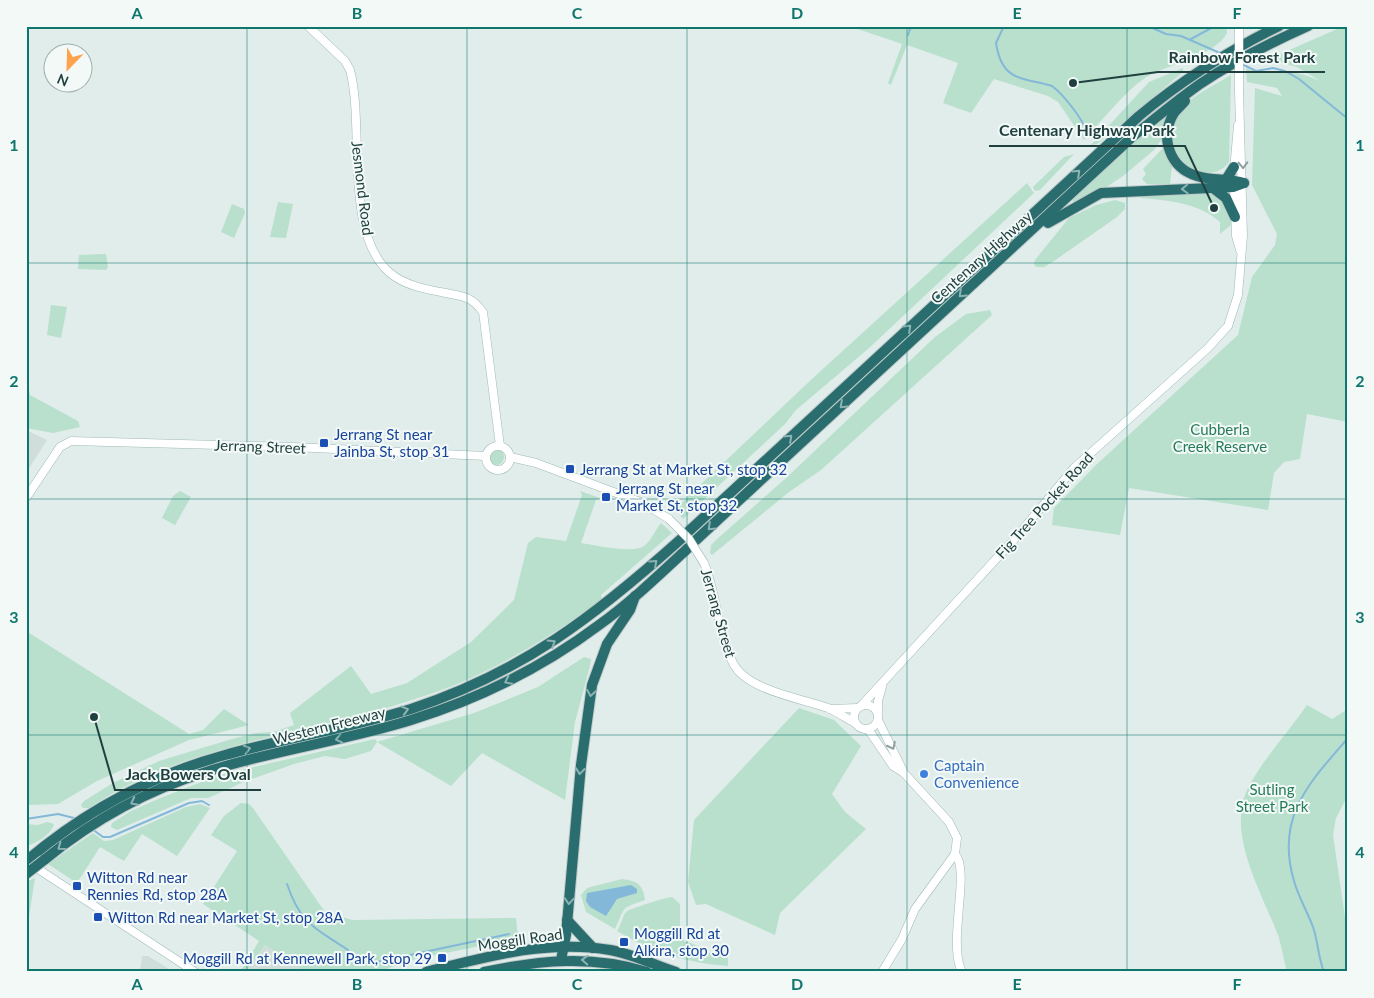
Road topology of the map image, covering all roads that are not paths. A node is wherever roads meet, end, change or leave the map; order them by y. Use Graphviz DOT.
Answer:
graph roads {
  1 [pos="308,26"];
  2 [pos="1239,26"];
  3 [pos="1264,26"];
  4 [pos="1279,26"];
  5 [pos="1308,26"];
  6 [pos="1251,40"];
  7 [pos="1187,93"];
  8 [pos="1239,113"];
  9 [pos="1234,167"];
  10 [pos="1234,182"];
  11 [pos="1213,188"];
  12 [pos="1235,217"];
  13 [pos="1241,252"];
  14 [pos="998,261"];
  15 [pos="500,446"];
  16 [pos="486,456"];
  17 [pos="510,457"];
  18 [pos="26,498"];
  19 [pos="689,531"];
  20 [pos="680,539"];
  21 [pos="696,540"];
  22 [pos="688,548"];
  23 [pos="636,595"];
  24 [pos="882,685"];
  25 [pos="860,707"];
  26 [pos="830,709"];
  27 [pos="878,716"];
  28 [pos="855,723"];
  29 [pos="868,729"];
  30 [pos="904,773"];
  31 [pos="955,854"];
  32 [pos="40,856"];
  33 [pos="26,861"];
  34 [pos="26,874"];
  35 [pos="567,920"];
  36 [pos="564,947"];
  37 [pos="593,948"];
  38 [pos="561,960"];
  39 [pos="195,972"];
  40 [pos="426,972"];
  41 [pos="484,972"];
  42 [pos="647,972"];
  43 [pos="676,972"];
  44 [pos="882,972"];
  45 [pos="962,972"];
  1 -- 15 [label="street, Jesmond Road"];
  2 -- 8 [label="street, Fig Tree Pocket Road, bridge"];
  3 -- 6 [label="highway"];
  4 -- 6 [label="highway, Centenary Highway"];
  5 -- 7 [label="highway, Centenary Highway"];
  19 -- 6 [label="highway, Centenary Highway, one-way"];
  7 -- 10 [label="highway"];
  7 -- 14 [label="highway, Centenary Highway"];
  8 -- 9 [label="street, Fig Tree Pocket Road"];
  8 -- 10 [label="street, Fig Tree Pocket Road, one-way"];
  9 -- 10 [label="highway"];
  10 -- 11 [label="highway"];
  10 -- 12 [label="street, Fig Tree Pocket Road"];
  10 -- 13 [label="street, Fig Tree Pocket Road"];
  11 -- 12 [label="highway"];
  11 -- 14 [label="highway, one-way"];
  12 -- 13 [label="street, Fig Tree Pocket Road"];
  13 -- 24 [label="street, Fig Tree Pocket Road"];
  14 -- 21 [label="highway, Centenary Highway, one-way"];
  15 -- 16 [label="street"];
  15 -- 17 [label="street"];
  16 -- 17 [label="street"];
  16 -- 18 [label="street, Jerrang Street"];
  17 -- 26 [label="street, Jerrang Street, bridge"];
  32 -- 20 [label="highway, Western Freeway, one-way"];
  22 -- 23 [label="highway"];
  23 -- 32 [label="highway, Western Freeway, one-way"];
  23 -- 35 [label="highway, one-way"];
  24 -- 25 [label="street, Fig Tree Pocket Road"];
  24 -- 27 [label="street"];
  25 -- 26 [label="street, Jerrang Street"];
  25 -- 27 [label="street"];
  25 -- 28 [label="street"];
  26 -- 28 [label="street, Jerrang Street"];
  27 -- 29 [label="street"];
  27 -- 30 [label="street, one-way"];
  28 -- 29 [label="street"];
  29 -- 30 [label="street"];
  30 -- 31 [label="street"];
  31 -- 44 [label="street"];
  31 -- 45 [label="street"];
  32 -- 33 [label="highway, Western Freeway"];
  32 -- 34 [label="highway, Western Freeway, bridge"];
  33 -- 39 [label="street"];
  35 -- 36 [label="highway"];
  35 -- 37 [label="highway"];
  36 -- 37 [label="highway, Moggill Road"];
  36 -- 38 [label="highway"];
  36 -- 40 [label="highway, Moggill Road"];
  37 -- 43 [label="highway, Moggill Road"];
  38 -- 41 [label="highway, Moggill Road"];
  42 -- 38 [label="highway, Moggill Road, one-way"];
}
